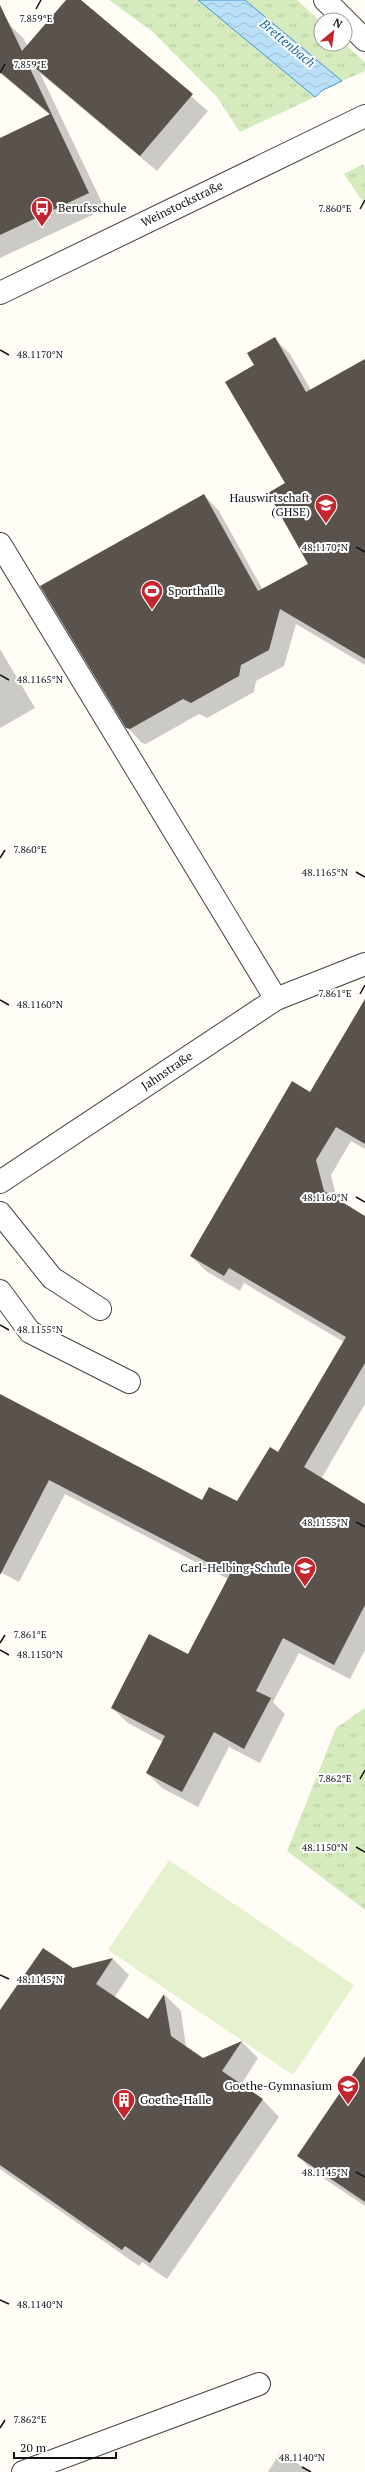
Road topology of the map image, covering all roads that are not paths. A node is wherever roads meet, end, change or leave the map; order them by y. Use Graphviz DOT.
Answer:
graph roads {
  1 [pos="325,0"];
  2 [pos="365,40"];
  3 [pos="365,116"];
  4 [pos="0,293"];
  5 [pos="0,544"];
  6 [pos="365,964"];
  7 [pos="276,999"];
  8 [pos="0,1182"];
  9 [pos="0,1213"];
  10 [pos="0,1291"];
  11 [pos="100,1309"];
  12 [pos="129,1382"];
  13 [pos="260,2384"];
  14 [pos="23,2472"];
  1 -- 2 [label="street"];
  3 -- 4 [label="street, Weinstockstraße"];
  5 -- 7 [label="street"];
  6 -- 7 [label="street, Jahnstraße"];
  7 -- 8 [label="street, Jahnstraße"];
  9 -- 11 [label="street"];
  10 -- 12 [label="street"];
  13 -- 14 [label="street"];
}
